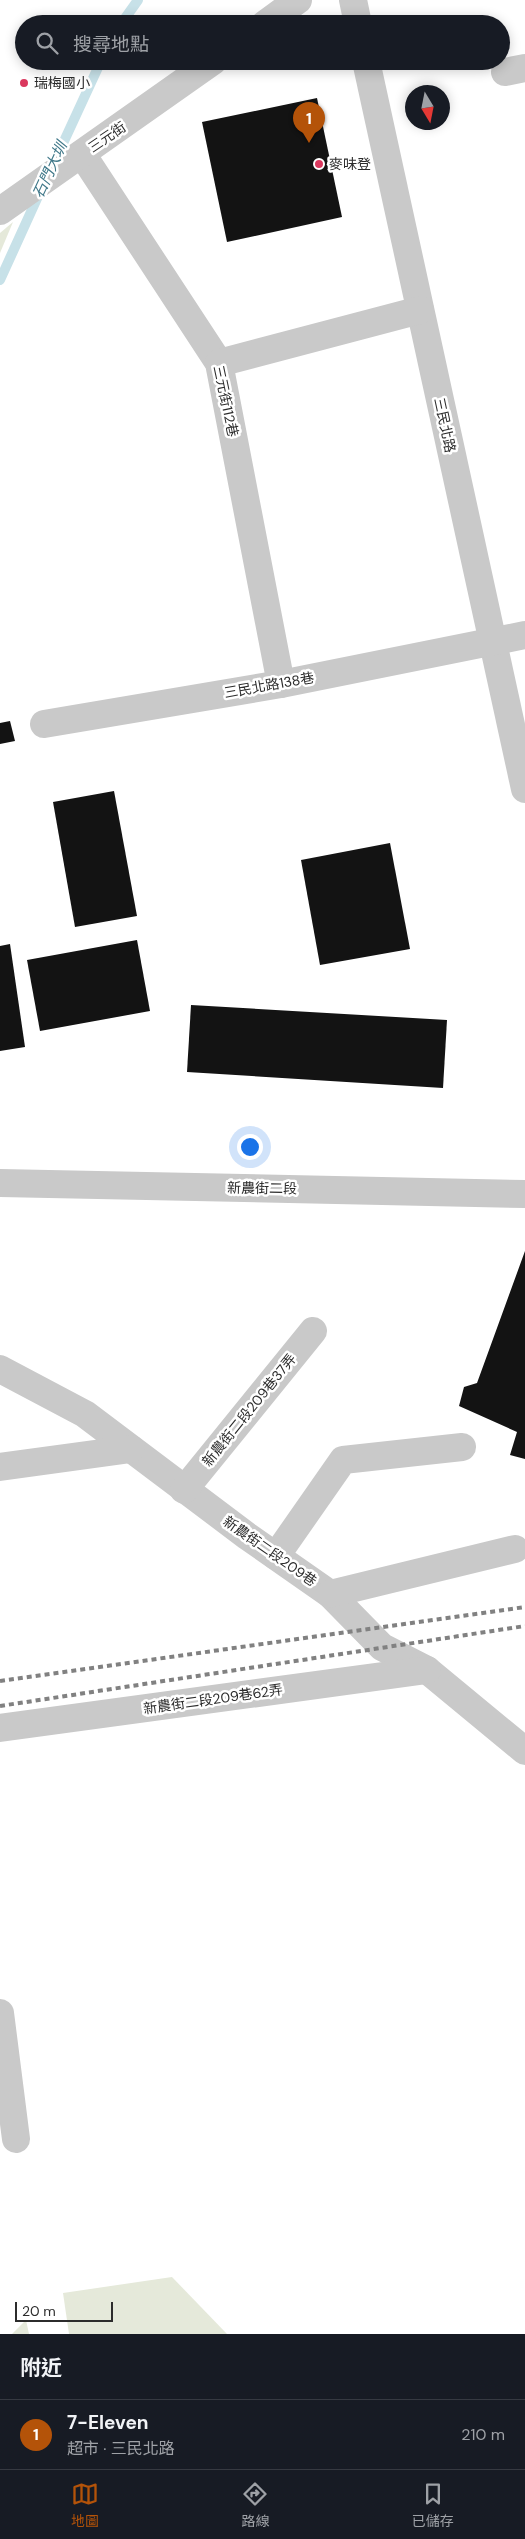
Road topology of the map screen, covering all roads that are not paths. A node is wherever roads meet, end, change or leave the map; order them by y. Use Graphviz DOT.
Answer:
graph roads {
  1 [pos="298,0"];
  2 [pos="353,0"];
  3 [pos="277,15"];
  4 [pos="356,15"];
  5 [pos="200,70"];
  6 [pos="368,70"];
  7 [pos="73,160"];
  8 [pos="0,210"];
  9 [pos="420,310"];
  10 [pos="219,363"];
  11 [pos="525,635"];
  12 [pos="492,641"];
  13 [pos="281,684"];
  14 [pos="44,724"];
  15 [pos="525,789"];
  16 [pos="0,1183"];
  17 [pos="525,1194"];
  18 [pos="313,1331"];
  19 [pos="0,1369"];
  20 [pos="462,1447"];
  21 [pos="131,1449"];
  22 [pos="0,1467"];
  23 [pos="184,1490"];
  24 [pos="515,1549"];
  25 [pos="276,1556"];
  26 [pos="330,1594"];
  27 [pos="427,1670"];
  28 [pos="0,1728"];
  29 [pos="525,1751"];
  30 [pos="0,2012"];
  31 [pos="16,2139"];
  1 -- 3 [label="street"];
  2 -- 4 [label="street"];
  5 -- 7 [label="street, 三元街"];
  6 -- 9 [label="street, 三民北路"];
  7 -- 8 [label="street, 三元街"];
  7 -- 10 [label="street, 三元街112巷"];
  9 -- 10 [label="street"];
  9 -- 12 [label="street, 三民北路"];
  10 -- 13 [label="street, 三元街112巷"];
  11 -- 12 [label="street, 三民北路138巷"];
  12 -- 13 [label="street, 三民北路138巷"];
  12 -- 15 [label="street, 三民北路"];
  13 -- 14 [label="street, 三民北路138巷"];
  16 -- 17 [label="street, 新農街二段"];
  18 -- 23 [label="street, 新農街二段209巷37弄"];
  19 -- 21 [label="street, 新農街二段209巷"];
  20 -- 25 [label="street"];
  21 -- 22 [label="street"];
  21 -- 23 [label="street, 新農街二段209巷"];
  23 -- 25 [label="street, 新農街二段209巷"];
  24 -- 26 [label="street"];
  25 -- 26 [label="street, 新農街二段209巷"];
  26 -- 27 [label="street, 新農街二段209巷"];
  27 -- 28 [label="street, 新農街二段209巷62弄"];
  27 -- 29 [label="street, 新農街二段209巷"];
  30 -- 31 [label="street"];
}
